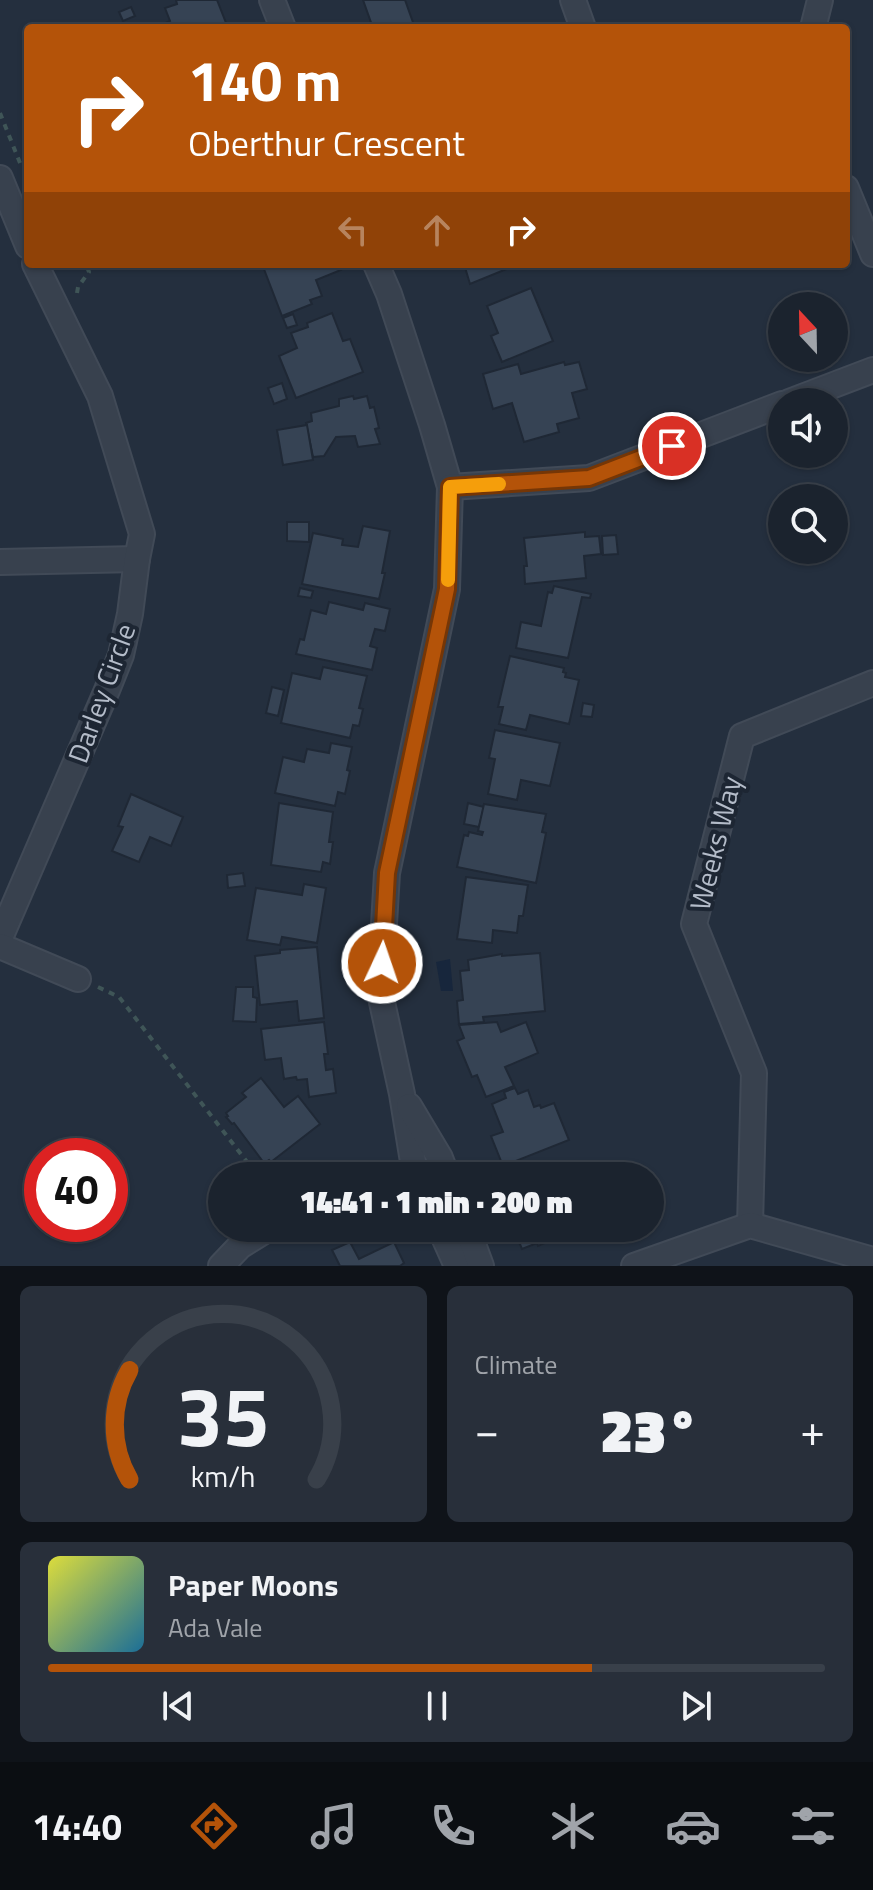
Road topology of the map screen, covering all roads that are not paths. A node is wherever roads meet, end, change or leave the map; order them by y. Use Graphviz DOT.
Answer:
graph roads {
  1 [pos="272,0"];
  2 [pos="573,0"];
  3 [pos="820,0"];
  4 [pos="281,24"];
  5 [pos="582,24"];
  6 [pos="814,24"];
  7 [pos="11,174"];
  8 [pos="850,198"];
  9 [pos="24,223"];
  10 [pos="873,254"];
  11 [pos="38,268"];
  12 [pos="378,268"];
  13 [pos="873,370"];
  14 [pos="826,388"];
  15 [pos="768,409"];
  16 [pos="450,487"];
  17 [pos="137,559"];
  18 [pos="0,562"];
  19 [pos="873,683"];
  20 [pos="0,938"];
  21 [pos="0,946"];
  22 [pos="78,979"];
  23 [pos="402,1094"];
  24 [pos="408,1162"];
  25 [pos="440,1162"];
  26 [pos="750,1225"];
  27 [pos="246,1242"];
  28 [pos="446,1242"];
  29 [pos="472,1242"];
  30 [pos="873,1260"];
  31 [pos="221,1266"];
  32 [pos="457,1266"];
  33 [pos="481,1266"];
  34 [pos="634,1266"];
  1 -- 4 [label="street"];
  2 -- 5 [label="street"];
  3 -- 6 [label="street"];
  7 -- 9 [label="street, Darley Circle"];
  8 -- 10 [label="street"];
  11 -- 17 [label="street, Darley Circle"];
  12 -- 16 [label="street"];
  13 -- 14 [label="street"];
  15 -- 16 [label="street"];
  16 -- 23 [label="street"];
  17 -- 18 [label="street"];
  17 -- 20 [label="street, Darley Circle"];
  19 -- 26 [label="street, Weeks Way"];
  21 -- 22 [label="street"];
  23 -- 24 [label="street"];
  23 -- 25 [label="street"];
  26 -- 30 [label="street"];
  26 -- 34 [label="street"];
  27 -- 31 [label="street"];
  28 -- 32 [label="street"];
  29 -- 33 [label="street"];
}
